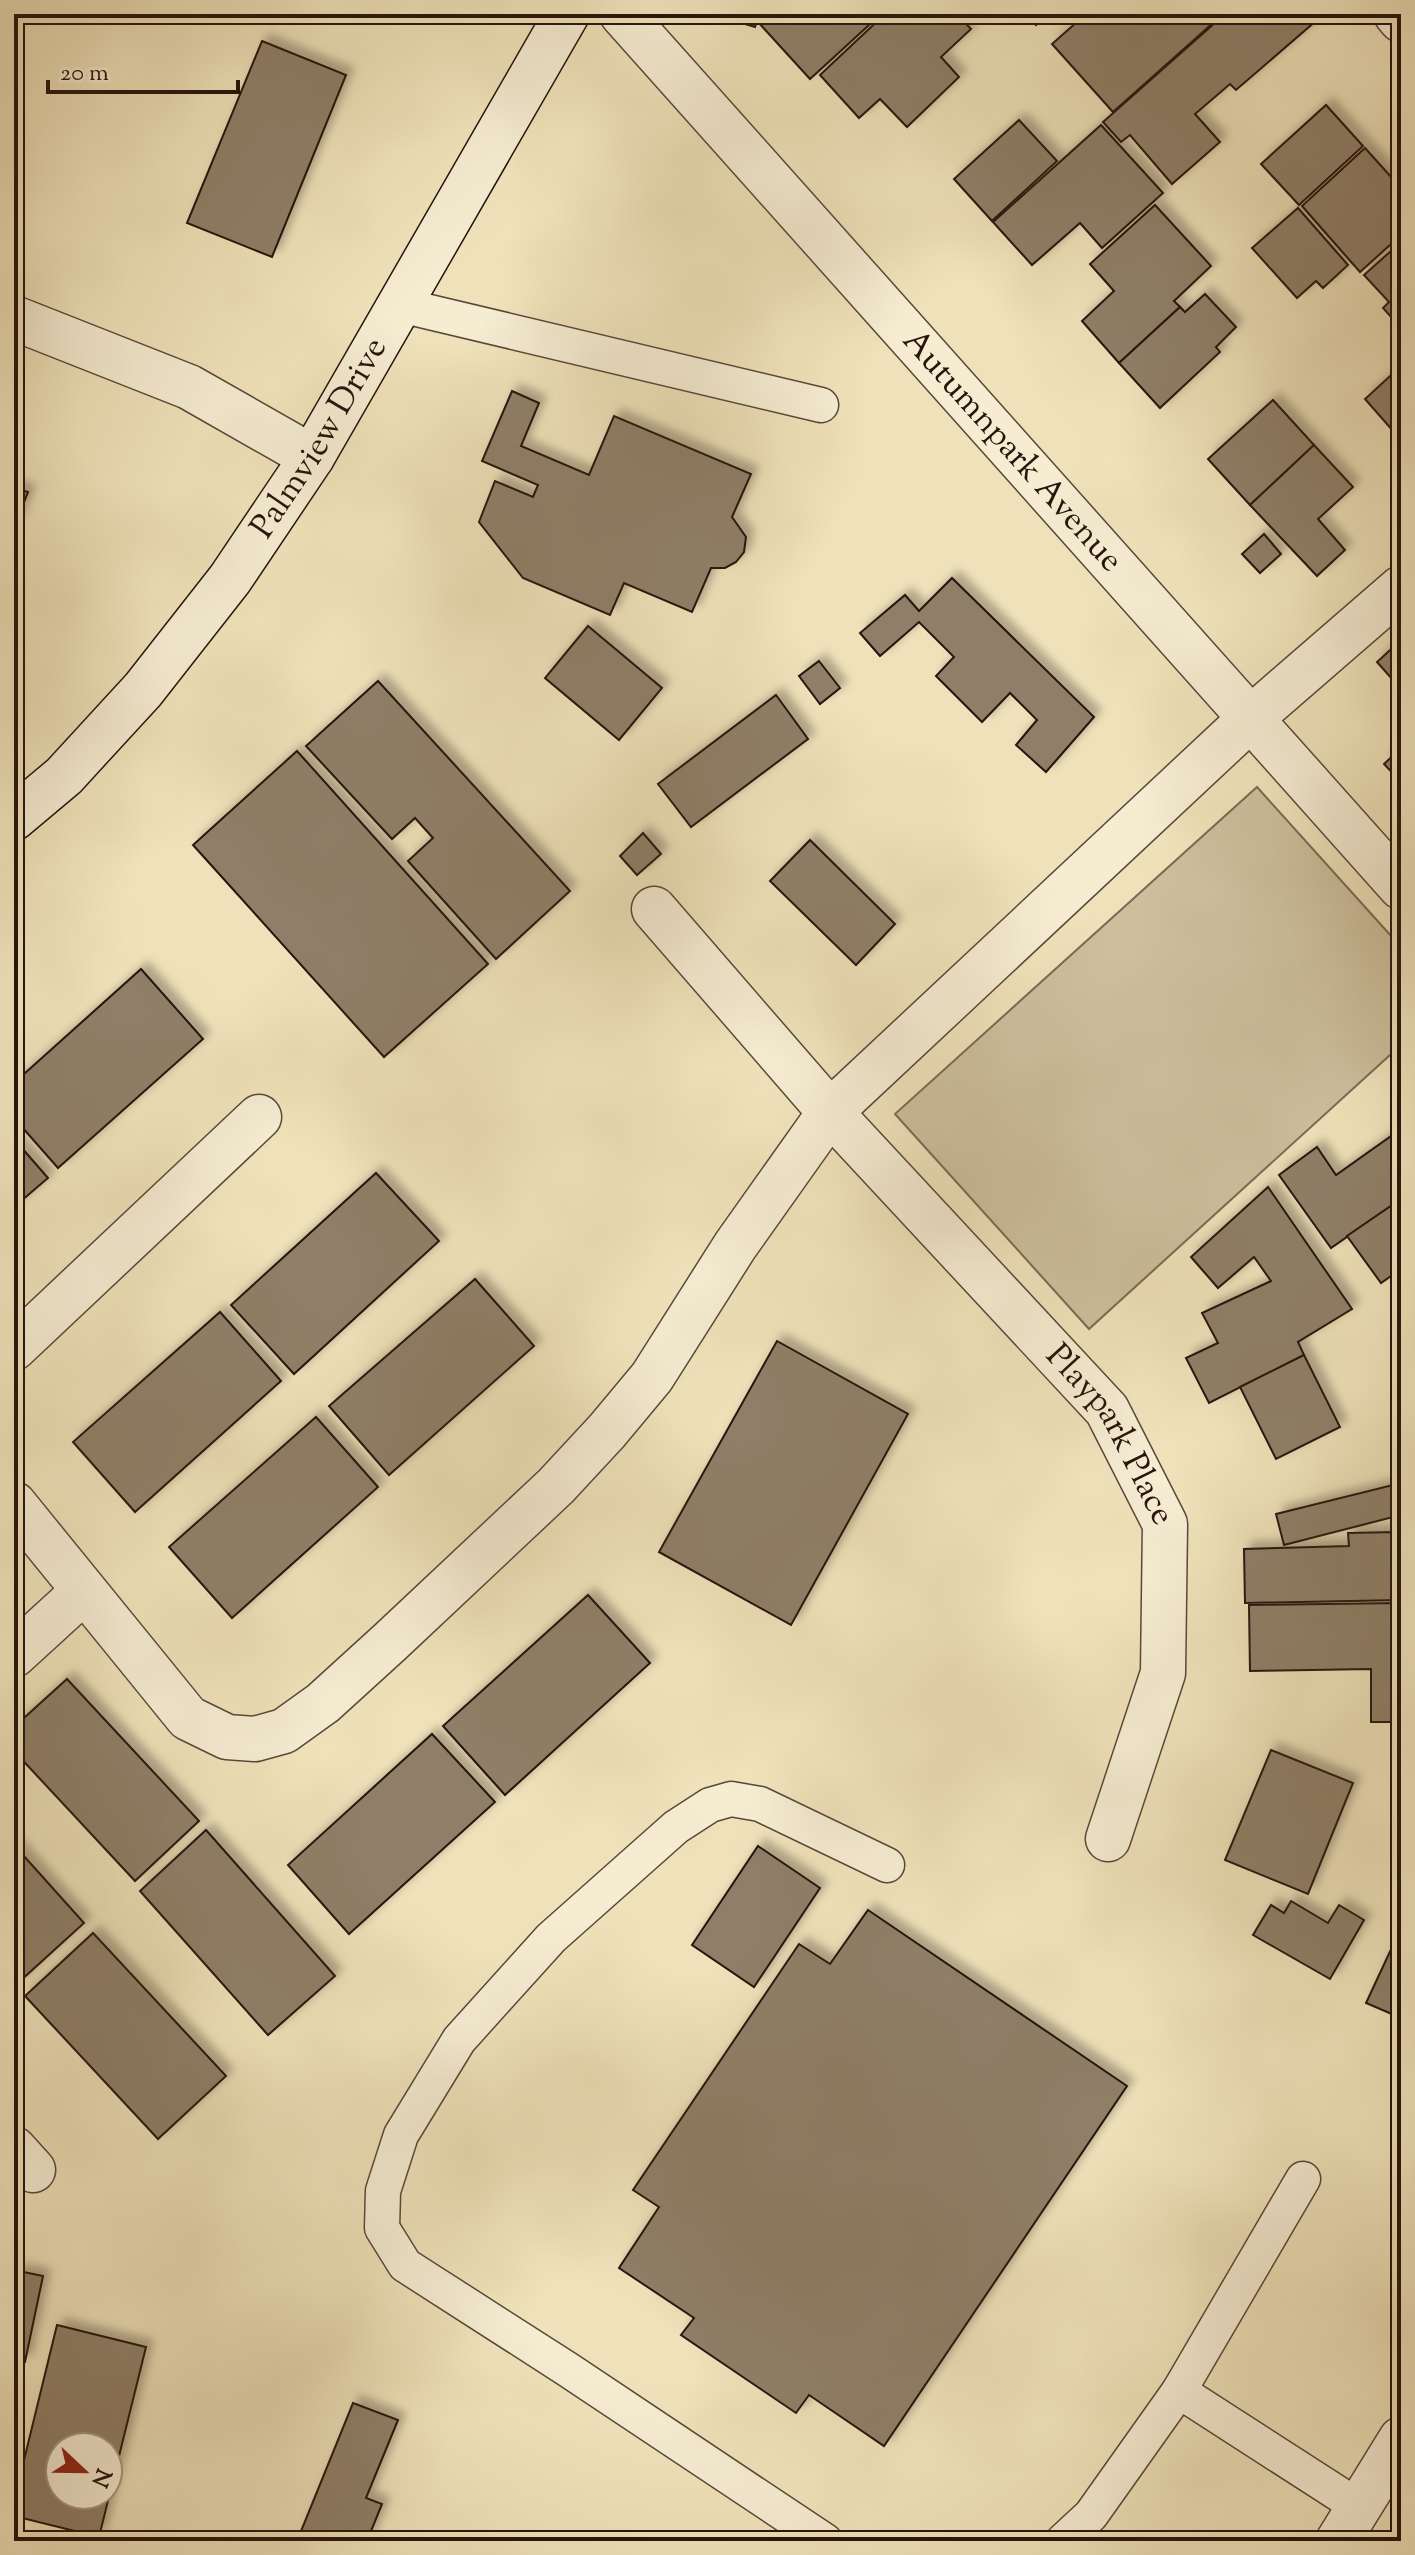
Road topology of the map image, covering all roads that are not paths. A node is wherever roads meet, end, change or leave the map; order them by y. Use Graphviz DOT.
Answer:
graph roads {
  1 [pos="567,14"];
  2 [pos="622,14"];
  3 [pos="1396,14"];
  4 [pos="1401,20"];
  5 [pos="400,305"];
  6 [pos="14,318"];
  7 [pos="821,405"];
  8 [pos="312,457"];
  9 [pos="1401,588"];
  10 [pos="1250,719"];
  11 [pos="14,818"];
  12 [pos="1401,887"];
  13 [pos="654,909"];
  14 [pos="830,1112"];
  15 [pos="259,1117"];
  16 [pos="14,1348"];
  17 [pos="14,1504"];
  18 [pos="84,1591"];
  19 [pos="14,1655"];
  20 [pos="1108,1839"];
  21 [pos="887,1865"];
  22 [pos="1303,2179"];
  23 [pos="1179,2391"];
  24 [pos="1401,2439"];
  25 [pos="1348,2524"];
  26 [pos="825,2541"];
  27 [pos="1063,2541"];
  1 -- 5 [label="street, Palmview Drive"];
  2 -- 10 [label="street, Autumnpark Avenue"];
  3 -- 4 [label="street"];
  5 -- 7 [label="lane"];
  5 -- 8 [label="street, Palmview Drive"];
  6 -- 8 [label="street"];
  8 -- 11 [label="street, Palmview Drive"];
  9 -- 10 [label="street"];
  10 -- 12 [label="street, Autumnpark Avenue"];
  10 -- 14 [label="street"];
  13 -- 14 [label="street, Playpark Place"];
  14 -- 18 [label="street"];
  14 -- 20 [label="street, Playpark Place"];
  15 -- 16 [label="street"];
  17 -- 18 [label="street"];
  18 -- 19 [label="street"];
  21 -- 26 [label="lane"];
  22 -- 23 [label="lane"];
  23 -- 25 [label="lane"];
  23 -- 27 [label="lane"];
  24 -- 25 [label="street"];
}
